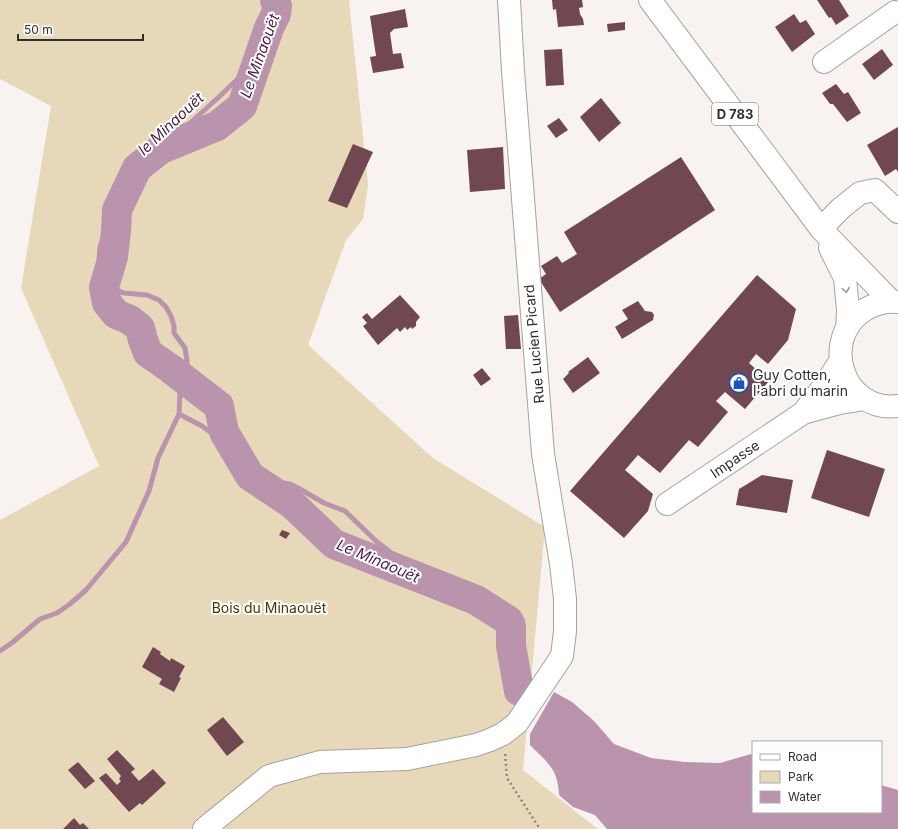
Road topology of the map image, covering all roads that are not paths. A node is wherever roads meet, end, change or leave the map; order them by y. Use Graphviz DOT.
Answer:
graph roads {
  1 [pos="509,0"];
  2 [pos="650,0"];
  3 [pos="892,9"];
  4 [pos="824,62"];
  5 [pos="898,212"];
  6 [pos="820,228"];
  7 [pos="894,302"];
  8 [pos="847,328"];
  9 [pos="840,361"];
  10 [pos="865,399"];
  11 [pos="896,408"];
  12 [pos="803,413"];
  13 [pos="667,504"];
  14 [pos="204,829"];
  1 -- 14 [label="street, Rue Lucien Picard"];
  2 -- 6 [label="street, D 783"];
  3 -- 4 [label="street"];
  5 -- 6 [label="street"];
  6 -- 7 [label="street, D 783"];
  6 -- 8 [label="street, D 783, one-way"];
  7 -- 8 [label="street"];
  8 -- 9 [label="street"];
  9 -- 10 [label="street"];
  9 -- 12 [label="street"];
  10 -- 11 [label="street"];
  10 -- 12 [label="street"];
  12 -- 13 [label="street, Impasse"];
}
